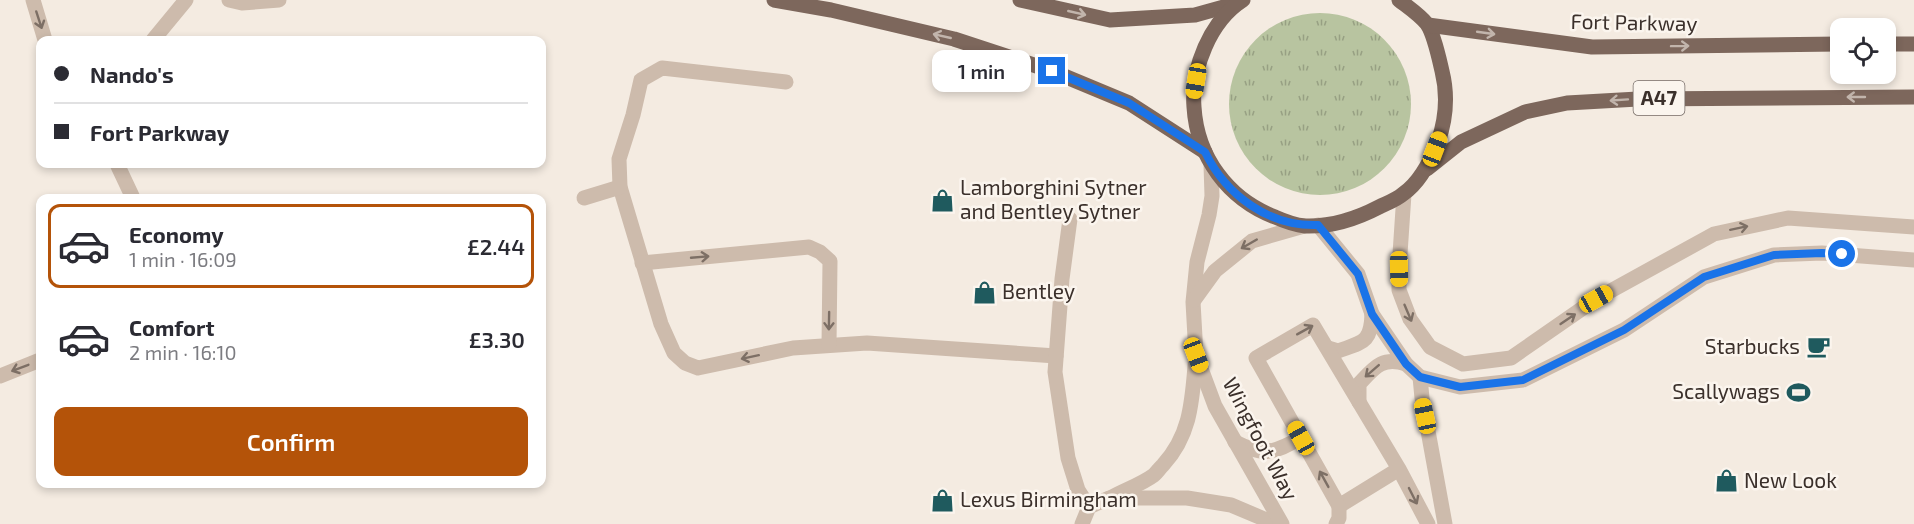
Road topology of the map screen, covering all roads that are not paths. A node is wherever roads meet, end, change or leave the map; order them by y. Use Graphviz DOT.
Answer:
graph roads {
  1 [pos="33,0"];
  2 [pos="186,0"];
  3 [pos="229,0"];
  4 [pos="279,0"];
  5 [pos="774,0"];
  6 [pos="1020,0"];
  7 [pos="1399,0"];
  8 [pos="1241,1"];
  9 [pos="1428,25"];
  10 [pos="44,36"];
  11 [pos="156,36"];
  12 [pos="1830,44"];
  13 [pos="1896,44"];
  14 [pos="1914,44"];
  15 [pos="786,82"];
  16 [pos="1914,97"];
  17 [pos="1208,158"];
  18 [pos="119,168"];
  19 [pos="1423,172"];
  20 [pos="620,187"];
  21 [pos="131,194"];
  22 [pos="1404,194"];
  23 [pos="584,198"];
  24 [pos="1070,219"];
  25 [pos="1311,225"];
  26 [pos="1914,227"];
  27 [pos="1914,260"];
  28 [pos="642,263"];
  29 [pos="1193,302"];
  30 [pos="1372,314"];
  31 [pos="829,345"];
  32 [pos="1328,348"];
  33 [pos="1196,355"];
  34 [pos="1056,356"];
  35 [pos="36,362"];
  36 [pos="1406,364"];
  37 [pos="0,376"];
  38 [pos="1420,377"];
  39 [pos="1359,402"];
  40 [pos="1301,438"];
  41 [pos="1235,442"];
  42 [pos="1399,469"];
  43 [pos="1109,498"];
  44 [pos="1339,506"];
  45 [pos="1089,507"];
  46 [pos="1082,524"];
  47 [pos="1276,524"];
  48 [pos="1282,524"];
  49 [pos="1336,524"];
  50 [pos="1428,524"];
  51 [pos="1445,524"];
  1 -- 10 [label="street, one-way"];
  2 -- 11 [label="street"];
  3 -- 4 [label="street"];
  17 -- 5 [label="main road, one-way"];
  6 -- 8 [label="main road, one-way"];
  7 -- 9 [label="main road"];
  8 -- 17 [label="main road"];
  9 -- 12 [label="main road, Fort Parkway, one-way"];
  9 -- 19 [label="main road"];
  13 -- 14 [label="main road"];
  15 -- 20 [label="street"];
  16 -- 19 [label="main road, A47, one-way"];
  17 -- 25 [label="main road"];
  17 -- 29 [label="street, Wingfoot Way"];
  18 -- 21 [label="street"];
  19 -- 22 [label="main road"];
  20 -- 23 [label="street"];
  20 -- 28 [label="street"];
  22 -- 25 [label="main road"];
  22 -- 26 [label="street, one-way"];
  24 -- 34 [label="street"];
  25 -- 29 [label="street, one-way"];
  25 -- 30 [label="street"];
  27 -- 38 [label="street"];
  31 -- 28 [label="street, one-way"];
  28 -- 31 [label="street, one-way"];
  29 -- 33 [label="street, Wingfoot Way"];
  30 -- 32 [label="street"];
  30 -- 36 [label="street"];
  31 -- 34 [label="street"];
  32 -- 39 [label="street"];
  40 -- 32 [label="street, one-way"];
  33 -- 41 [label="street, Wingfoot Way"];
  33 -- 43 [label="street"];
  34 -- 45 [label="street"];
  35 -- 37 [label="street, one-way"];
  36 -- 38 [label="street"];
  36 -- 39 [label="street, one-way"];
  38 -- 51 [label="street"];
  39 -- 42 [label="street"];
  40 -- 41 [label="street"];
  44 -- 40 [label="street, one-way"];
  41 -- 48 [label="street, Wingfoot Way"];
  42 -- 44 [label="street"];
  42 -- 50 [label="street, one-way"];
  43 -- 45 [label="street"];
  43 -- 47 [label="street"];
  44 -- 49 [label="street"];
  45 -- 46 [label="street"];
}
